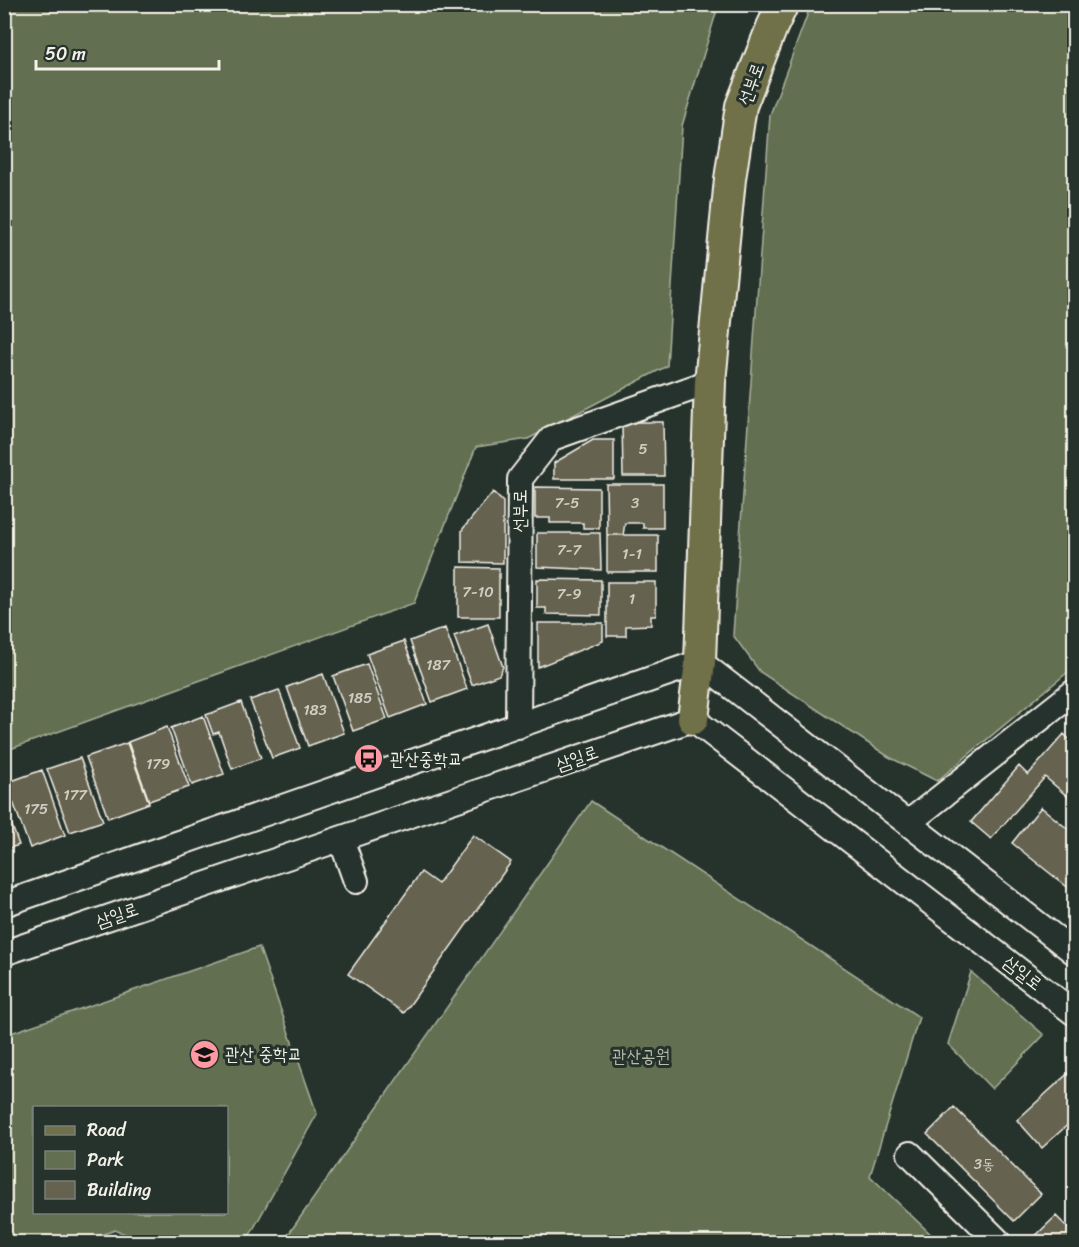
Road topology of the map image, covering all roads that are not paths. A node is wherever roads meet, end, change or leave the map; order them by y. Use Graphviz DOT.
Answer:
graph roads {
  1 [pos="783,4"];
  2 [pos="710,382"];
  3 [pos="700,662"];
  4 [pos="1074,692"];
  5 [pos="693,719"];
  6 [pos="518,726"];
  7 [pos="908,823"];
  8 [pos="341,839"];
  9 [pos="356,881"];
  10 [pos="4,904"];
  11 [pos="1074,952"];
  12 [pos="4,953"];
  13 [pos="1074,1013"];
  14 [pos="910,1154"];
  15 [pos="999,1242"];
  1 -- 2 [label="main road, 선부로"];
  2 -- 3 [label="main road, 선부로"];
  2 -- 6 [label="street, 선부로"];
  3 -- 5 [label="main road, 선부로"];
  3 -- 6 [label="street"];
  3 -- 7 [label="street"];
  4 -- 7 [label="street"];
  5 -- 8 [label="street, 삼일로"];
  5 -- 13 [label="street, 삼일로"];
  6 -- 10 [label="street"];
  7 -- 11 [label="street"];
  8 -- 9 [label="street"];
  8 -- 12 [label="street, 삼일로"];
  14 -- 15 [label="street"];
}
